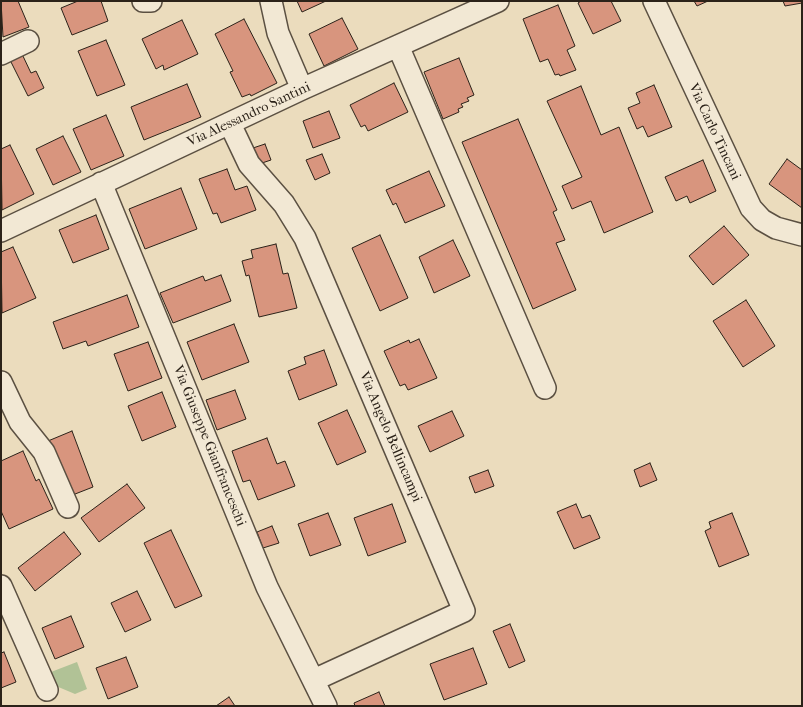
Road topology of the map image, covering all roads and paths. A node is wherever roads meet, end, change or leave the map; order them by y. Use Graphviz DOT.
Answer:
graph roads {
  1 [pos="143,1"];
  2 [pos="151,1"];
  3 [pos="271,1"];
  4 [pos="498,1"];
  5 [pos="654,1"];
  6 [pos="28,41"];
  7 [pos="398,46"];
  8 [pos="1,54"];
  9 [pos="302,89"];
  10 [pos="230,124"];
  11 [pos="101,183"];
  12 [pos="1,231"];
  13 [pos="802,235"];
  14 [pos="1,382"];
  15 [pos="546,388"];
  16 [pos="68,507"];
  17 [pos="1,586"];
  18 [pos="314,680"];
  19 [pos="47,690"];
  20 [pos="326,706"];
  1 -- 2 [label="street"];
  3 -- 9 [label="street"];
  4 -- 7 [label="street, Via Alessandro Santini"];
  5 -- 13 [label="street, Via Carlo Tincani"];
  6 -- 8 [label="street"];
  7 -- 9 [label="street, Via Alessandro Santini"];
  7 -- 15 [label="street"];
  9 -- 10 [label="street, Via Alessandro Santini"];
  10 -- 11 [label="street, Via Alessandro Santini"];
  10 -- 18 [label="street, Via Angelo Bellincampi"];
  11 -- 12 [label="street, Via Alessandro Santini"];
  11 -- 18 [label="street, Via Giuseppe Gianfranceschi"];
  14 -- 16 [label="street"];
  17 -- 19 [label="street"];
  18 -- 20 [label="street, Via Giuseppe Gianfranceschi"];
}
